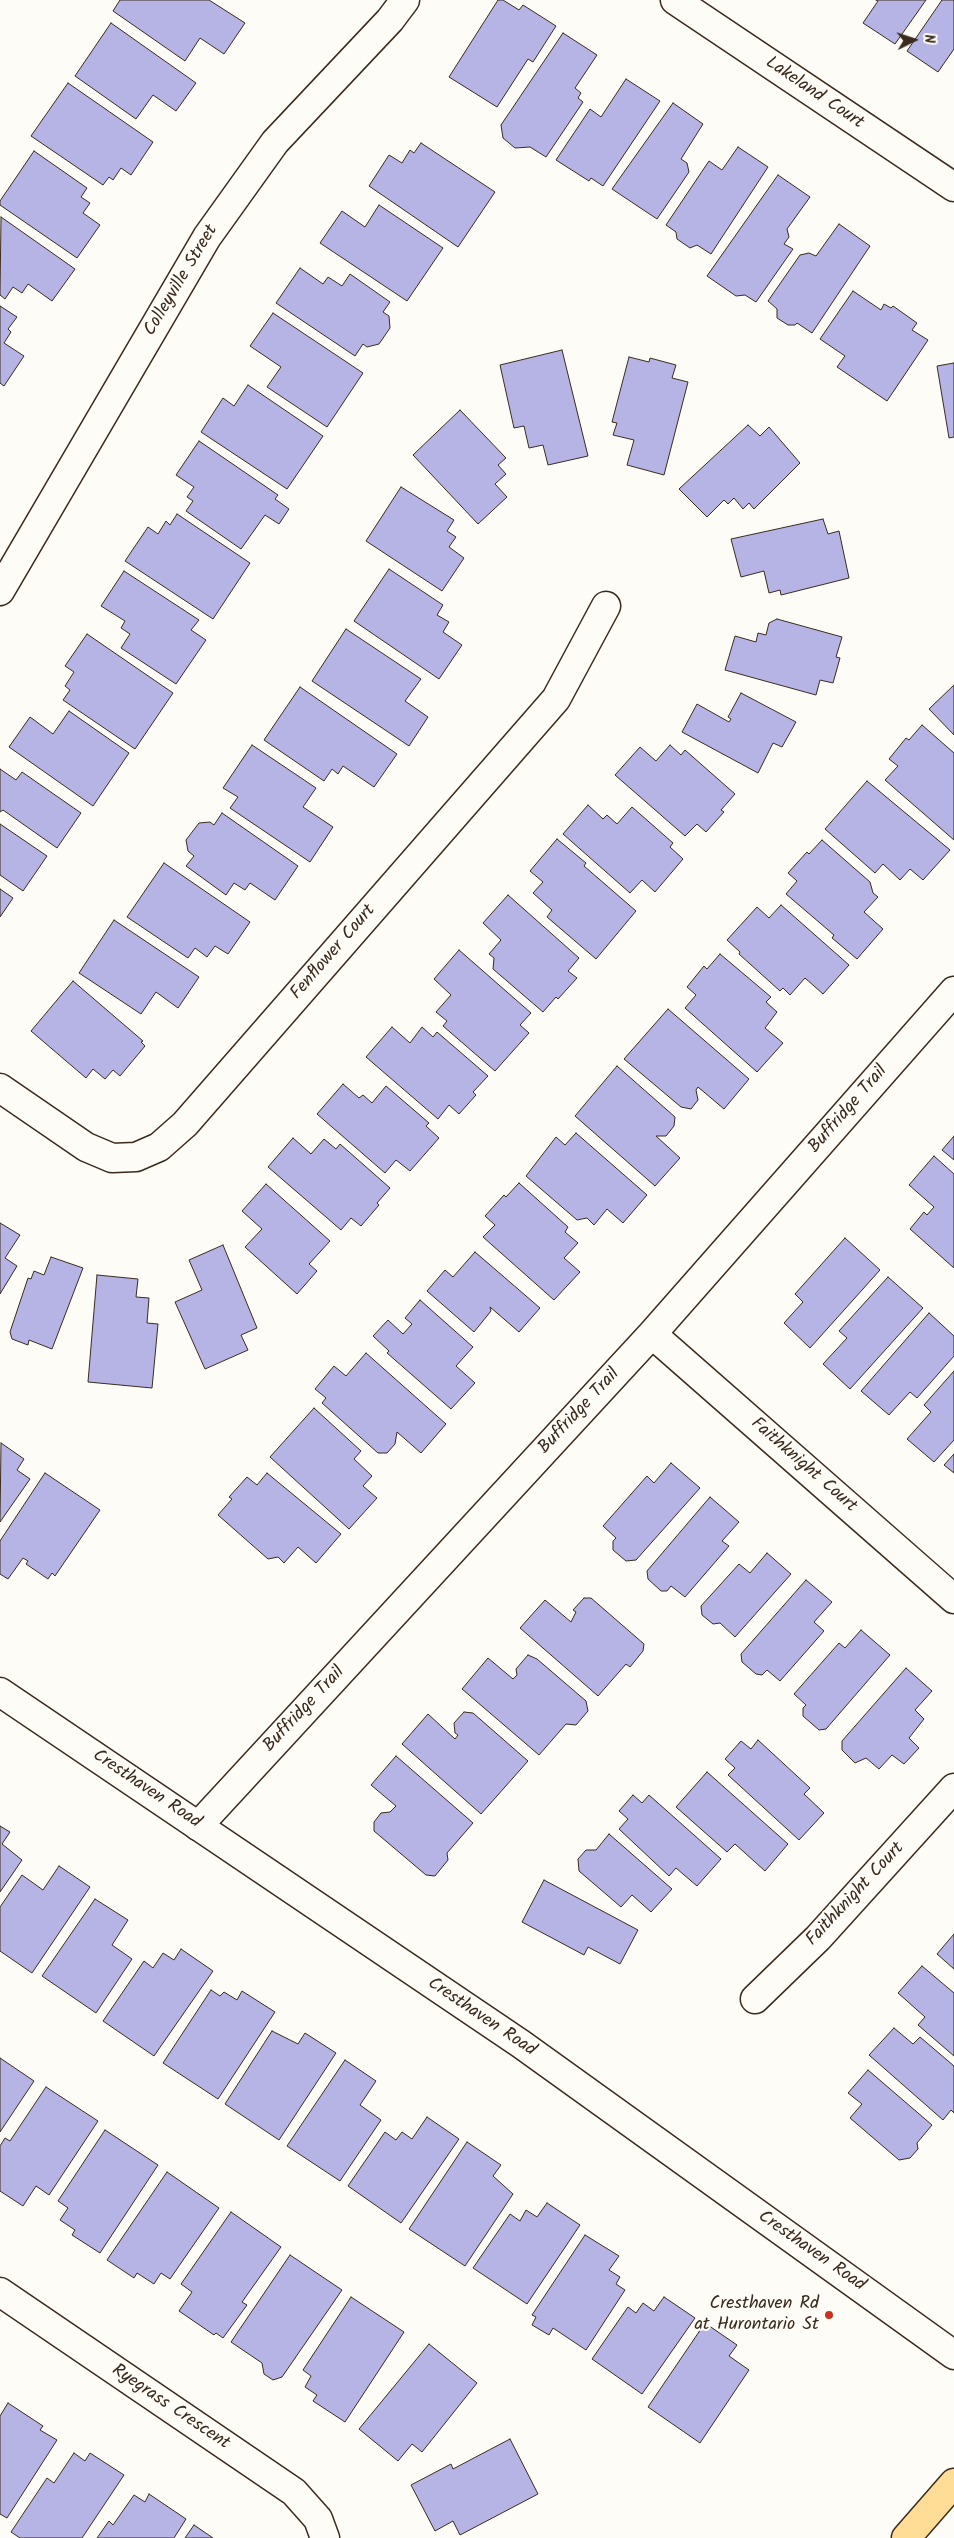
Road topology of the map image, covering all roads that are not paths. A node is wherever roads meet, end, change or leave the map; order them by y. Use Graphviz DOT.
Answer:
graph roads {
  1 [pos="405,0"];
  2 [pos="674,0"];
  3 [pos="954,188"];
  4 [pos="0,590"];
  5 [pos="606,606"];
  6 [pos="954,992"];
  7 [pos="0,1088"];
  8 [pos="652,1334"];
  9 [pos="954,1599"];
  10 [pos="0,1692"];
  11 [pos="954,1788"];
  12 [pos="198,1826"];
  13 [pos="755,1999"];
  14 [pos="0,2292"];
  15 [pos="954,2355"];
  16 [pos="954,2483"];
  17 [pos="325,2538"];
  18 [pos="906,2538"];
  1 -- 4 [label="street, Colleyville Street"];
  2 -- 3 [label="street, Lakeland Court"];
  5 -- 7 [label="street, Fenflower Court"];
  6 -- 8 [label="street, Buffridge Trail"];
  8 -- 9 [label="street, Faithknight Court"];
  8 -- 12 [label="street, Buffridge Trail"];
  10 -- 12 [label="street, Cresthaven Road"];
  11 -- 13 [label="street, Faithknight Court"];
  12 -- 15 [label="street, Cresthaven Road"];
  14 -- 17 [label="street, Ryegrass Crescent"];
  16 -- 18 [label="main road"];
}
